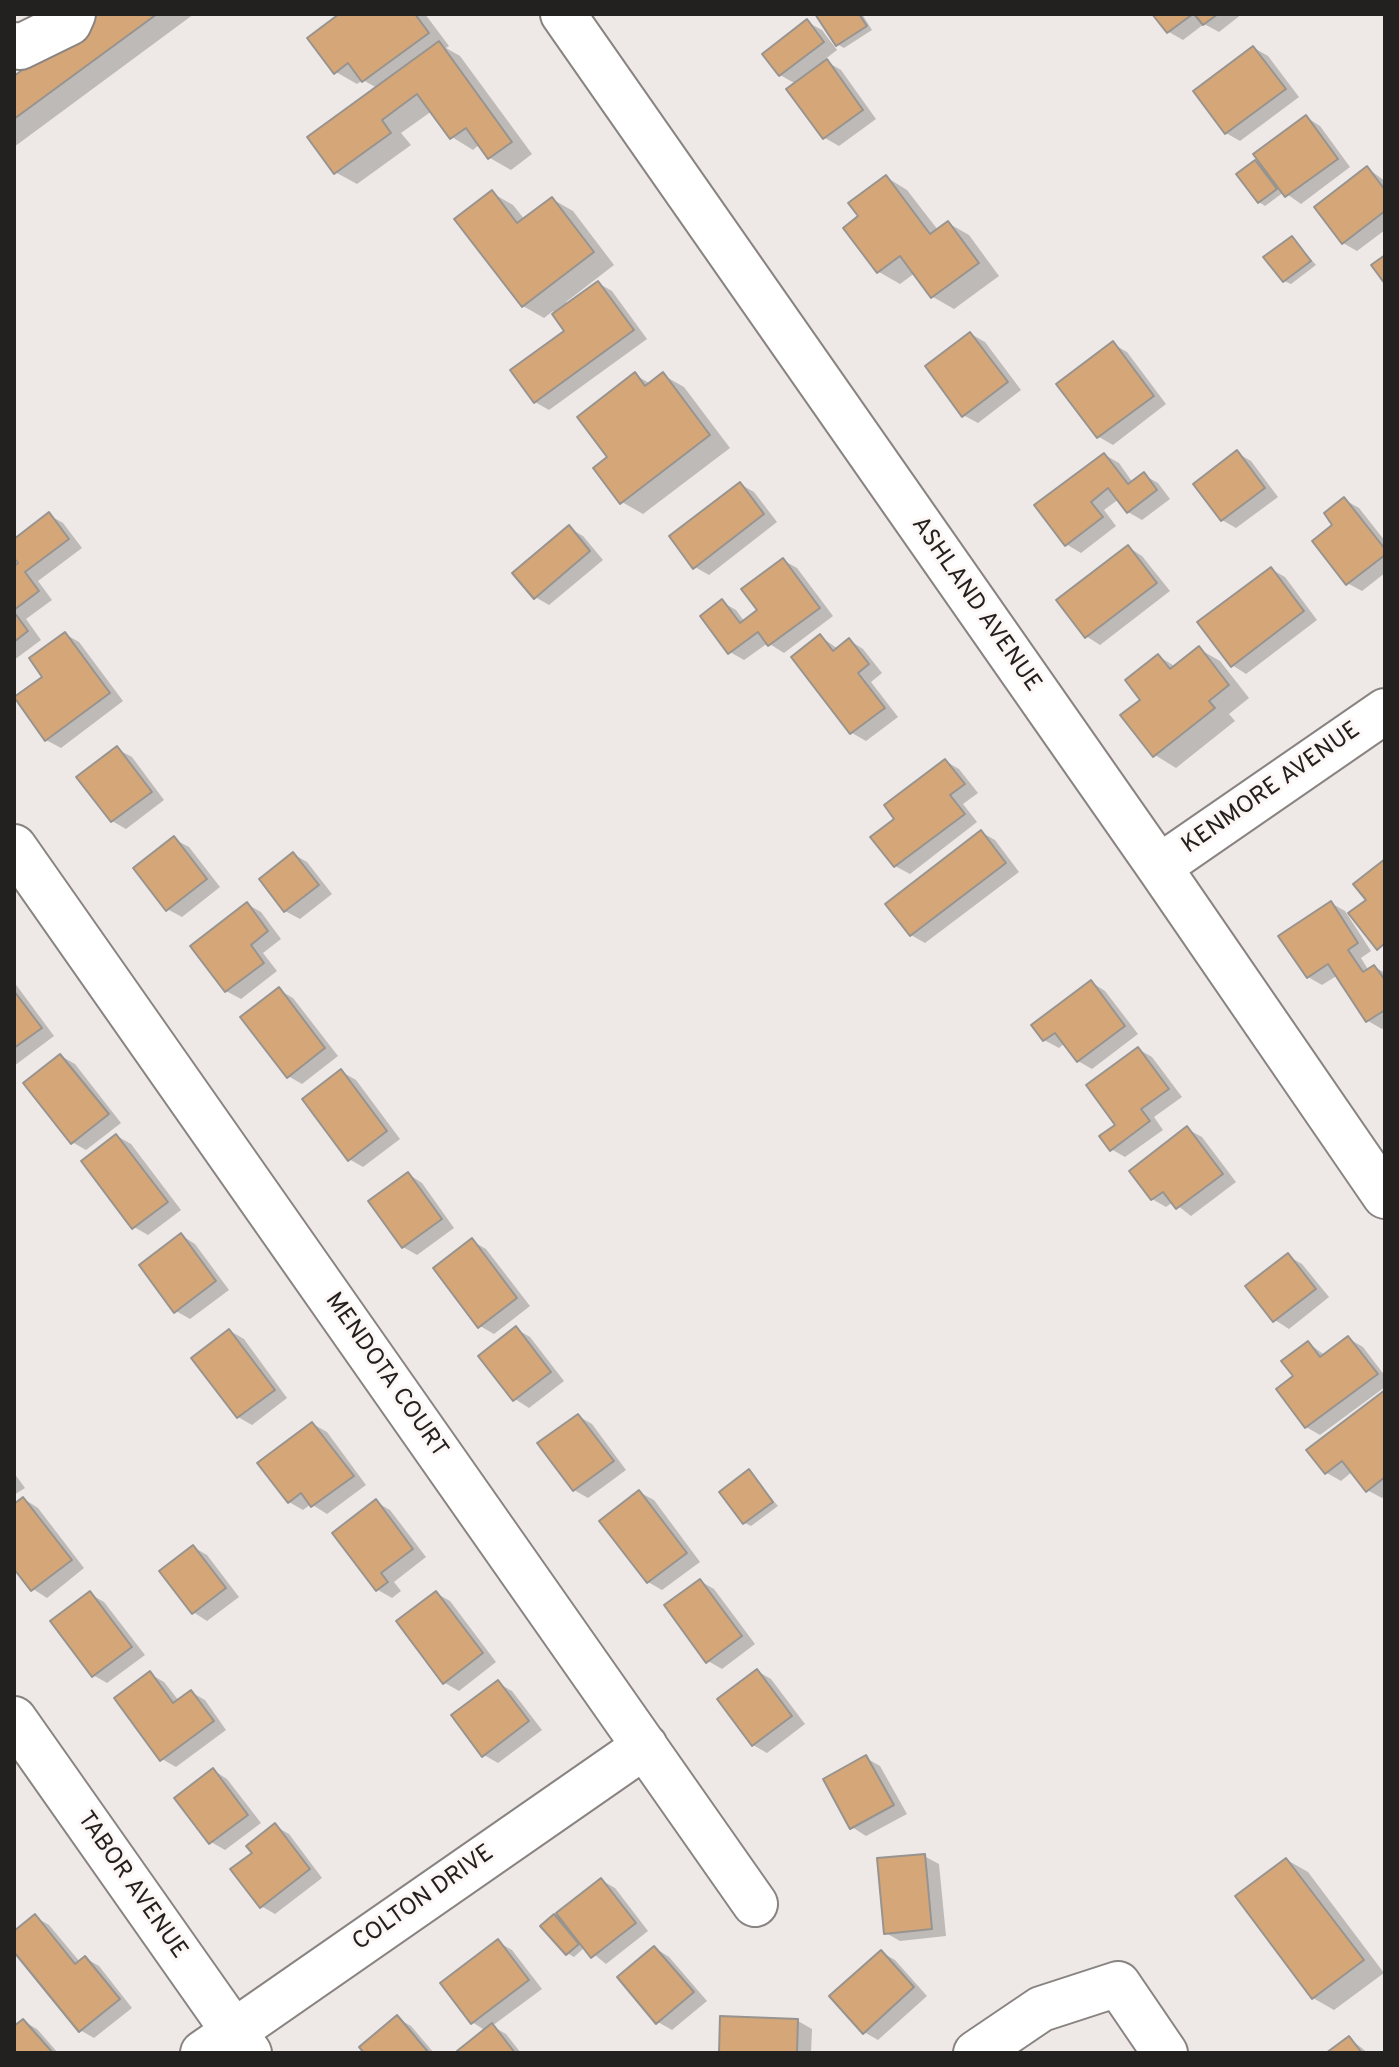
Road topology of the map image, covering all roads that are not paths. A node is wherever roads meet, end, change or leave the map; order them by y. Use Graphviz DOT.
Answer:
graph roads {
  1 [pos="73,14"];
  2 [pos="563,14"];
  3 [pos="14,45"];
  4 [pos="1385,711"];
  5 [pos="14,847"];
  6 [pos="1159,867"];
  7 [pos="1385,1196"];
  8 [pos="14,1719"];
  9 [pos="645,1746"];
  10 [pos="755,1904"];
  11 [pos="229,2046"];
  12 [pos="976,2053"];
  13 [pos="1165,2053"];
  1 -- 3 [label="street"];
  2 -- 6 [label="street, ASHLAND AVENUE"];
  4 -- 6 [label="street, KENMORE AVENUE"];
  5 -- 9 [label="street, MENDOTA COURT"];
  6 -- 7 [label="street, ASHLAND AVENUE"];
  8 -- 11 [label="street, TABOR AVENUE"];
  9 -- 10 [label="street, MENDOTA COURT"];
  9 -- 11 [label="street, COLTON DRIVE"];
  12 -- 13 [label="street"];
}
